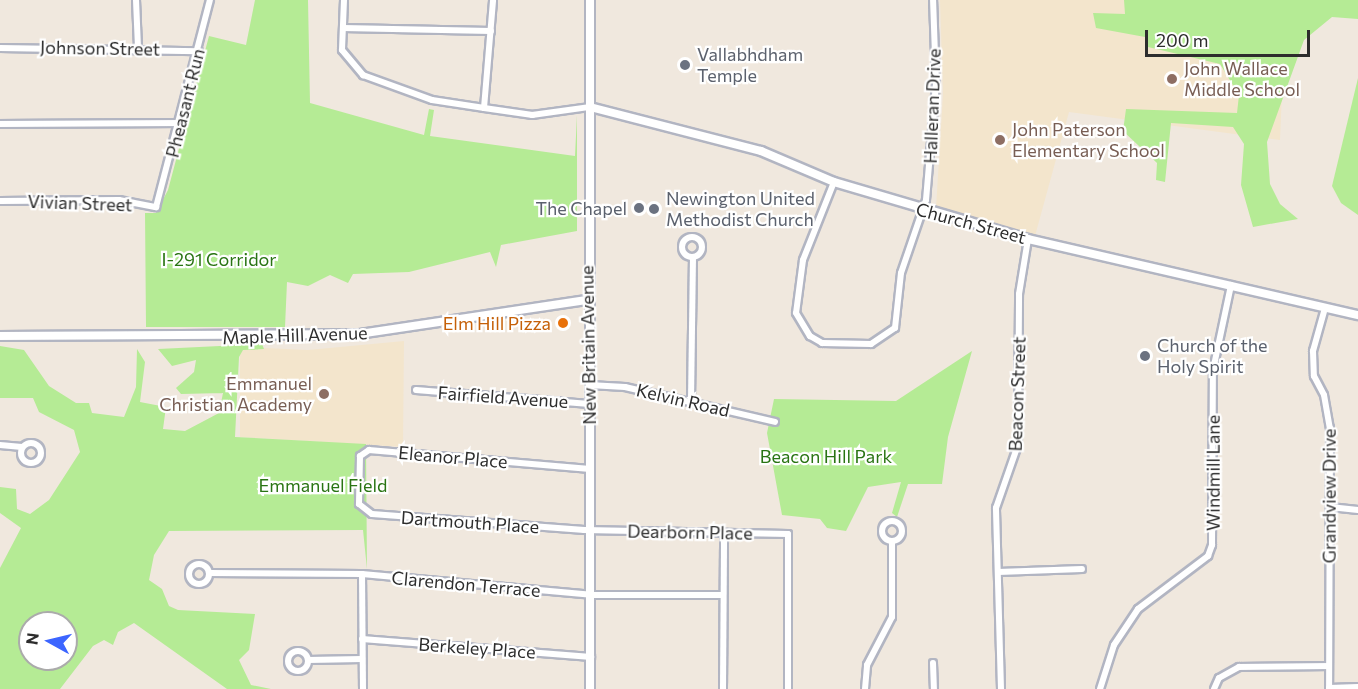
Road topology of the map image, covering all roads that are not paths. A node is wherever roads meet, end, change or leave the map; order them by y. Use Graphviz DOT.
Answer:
graph roads {
  1 [pos="136,0"];
  2 [pos="210,0"];
  3 [pos="344,0"];
  4 [pos="493,0"];
  5 [pos="590,0"];
  6 [pos="933,0"];
  7 [pos="343,28"];
  8 [pos="491,31"];
  9 [pos="138,47"];
  10 [pos="0,48"];
  11 [pos="199,51"];
  12 [pos="590,107"];
  13 [pos="484,108"];
  14 [pos="182,123"];
  15 [pos="0,124"];
  16 [pos="834,182"];
  17 [pos="0,201"];
  18 [pos="158,205"];
  19 [pos="922,210"];
  20 [pos="1028,239"];
  21 [pos="693,257"];
  22 [pos="1231,285"];
  23 [pos="587,300"];
  24 [pos="1324,308"];
  25 [pos="1358,315"];
  26 [pos="0,336"];
  27 [pos="589,385"];
  28 [pos="416,390"];
  29 [pos="691,400"];
  30 [pos="590,404"];
  31 [pos="775,422"];
  32 [pos="0,445"];
  33 [pos="22,447"];
  34 [pos="590,469"];
  35 [pos="359,498"];
  36 [pos="1330,507"];
  37 [pos="1358,510"];
  38 [pos="592,531"];
  39 [pos="724,533"];
  40 [pos="892,541"];
  41 [pos="1082,569"];
  42 [pos="998,572"];
  43 [pos="209,573"];
  44 [pos="362,574"];
  45 [pos="591,595"];
  46 [pos="723,595"];
  47 [pos="362,639"];
  48 [pos="591,657"];
  49 [pos="362,659"];
  50 [pos="308,660"];
  51 [pos="933,663"];
  52 [pos="1329,666"];
  53 [pos="1358,687"];
  54 [pos="1329,688"];
  55 [pos="363,689"];
  56 [pos="590,689"];
  57 [pos="723,689"];
  58 [pos="788,689"];
  59 [pos="865,689"];
  60 [pos="934,689"];
  61 [pos="1001,689"];
  62 [pos="1100,689"];
  63 [pos="1214,689"];
  1 -- 9 [label="street"];
  2 -- 11 [label="street, Pheasant Run"];
  3 -- 7 [label="street"];
  4 -- 8 [label="street"];
  5 -- 12 [label="main road, New Britain Avenue"];
  6 -- 19 [label="street, Halleran Drive"];
  7 -- 8 [label="street"];
  7 -- 13 [label="street"];
  8 -- 13 [label="street"];
  9 -- 10 [label="street, Johnson Street"];
  9 -- 11 [label="street, Johnson Street"];
  11 -- 14 [label="street, Pheasant Run"];
  12 -- 13 [label="street"];
  12 -- 16 [label="main road, Church Street"];
  12 -- 23 [label="main road, New Britain Avenue"];
  14 -- 15 [label="street"];
  14 -- 18 [label="street, Pheasant Run"];
  16 -- 19 [label="main road, Church Street"];
  16 -- 19 [label="street, Halleran Drive"];
  17 -- 18 [label="street, Vivian Street"];
  19 -- 20 [label="main road, Church Street"];
  20 -- 22 [label="main road, Church Street"];
  20 -- 42 [label="street, Beacon Street"];
  21 -- 29 [label="street"];
  22 -- 24 [label="main road, Church Street"];
  22 -- 62 [label="street, Windmill Lane"];
  23 -- 26 [label="main road, Maple Hill Avenue"];
  23 -- 27 [label="main road, New Britain Avenue"];
  24 -- 25 [label="main road, Church Street"];
  24 -- 36 [label="street, Grandview Drive"];
  27 -- 29 [label="street, Kelvin Road"];
  27 -- 30 [label="main road, New Britain Avenue"];
  28 -- 30 [label="street, Fairfield Avenue"];
  29 -- 31 [label="street, Kelvin Road"];
  30 -- 34 [label="main road, New Britain Avenue"];
  32 -- 33 [label="street"];
  34 -- 35 [label="street, Eleanor Place"];
  34 -- 38 [label="main road, New Britain Avenue"];
  35 -- 38 [label="street, Dartmouth Place"];
  36 -- 37 [label="street"];
  36 -- 52 [label="street, Grandview Drive"];
  38 -- 39 [label="street, Dearborn Place"];
  38 -- 45 [label="main road, New Britain Avenue"];
  39 -- 46 [label="street"];
  39 -- 58 [label="street, Dearborn Place"];
  40 -- 59 [label="street"];
  41 -- 42 [label="street"];
  42 -- 61 [label="street, Beacon Street"];
  43 -- 44 [label="street, Clarendon Terrace"];
  44 -- 45 [label="street, Clarendon Terrace"];
  44 -- 47 [label="street"];
  45 -- 46 [label="street, Clarendon Terrace"];
  45 -- 48 [label="main road, New Britain Avenue"];
  46 -- 57 [label="street"];
  47 -- 48 [label="street, Berkeley Place"];
  47 -- 49 [label="street"];
  48 -- 56 [label="main road, New Britain Avenue"];
  49 -- 50 [label="street"];
  49 -- 55 [label="street"];
  51 -- 60 [label="street"];
  52 -- 54 [label="street, Grandview Drive"];
  52 -- 63 [label="street"];
  53 -- 54 [label="street"];
}
